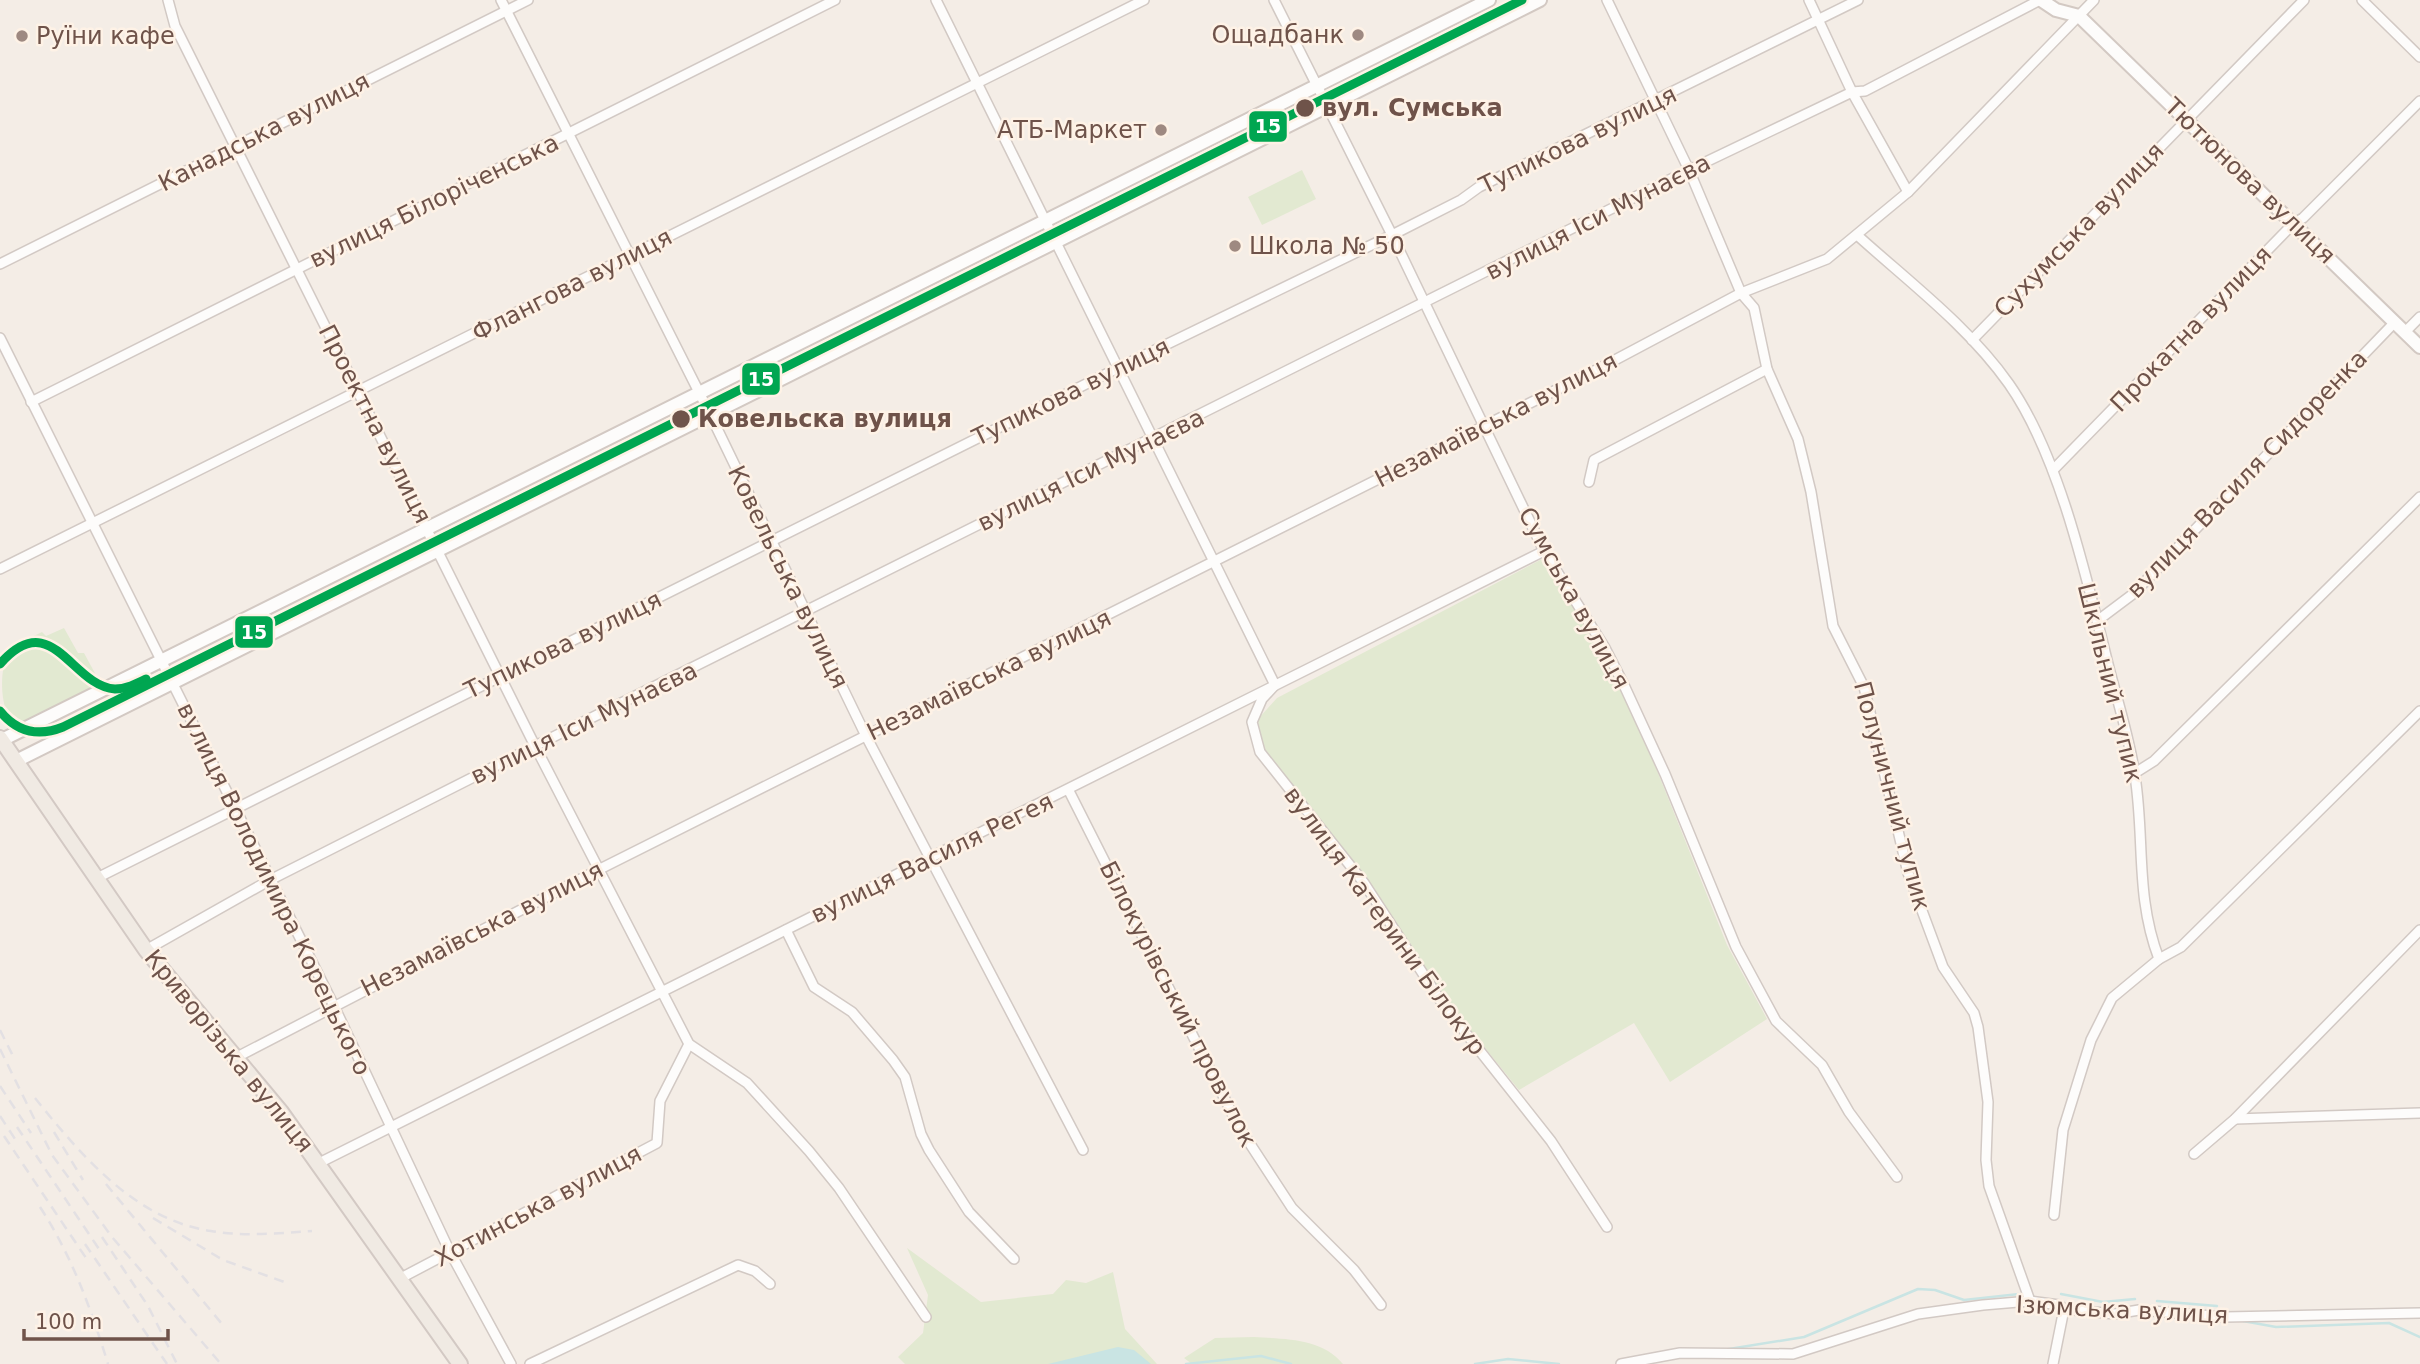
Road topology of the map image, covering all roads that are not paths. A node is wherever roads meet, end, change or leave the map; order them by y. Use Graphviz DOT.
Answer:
graph roads {
  1 [pos="168,0"];
  2 [pos="501,0"];
  3 [pos="528,0"];
  4 [pos="835,0"];
  5 [pos="936,0"];
  6 [pos="1144,0"];
  7 [pos="1274,0"];
  8 [pos="1489,0"];
  9 [pos="1540,0"];
  10 [pos="1607,0"];
  11 [pos="1809,0"];
  12 [pos="1858,0"];
  13 [pos="2040,0"];
  14 [pos="2094,0"];
  15 [pos="2304,0"];
  16 [pos="2362,0"];
  17 [pos="506,11"];
  18 [pos="2079,16"];
  19 [pos="1819,20"];
  20 [pos="2420,57"];
  21 [pos="976,83"];
  22 [pos="1317,86"];
  23 [pos="1852,92"];
  24 [pos="1657,101"];
  25 [pos="2420,102"];
  26 [pos="1327,106"];
  27 [pos="2187,118"];
  28 [pos="568,134"];
  29 [pos="237,146"];
  30 [pos="1689,170"];
  31 [pos="1908,192"];
  32 [pos="1046,221"];
  33 [pos="2294,224"];
  34 [pos="1392,235"];
  35 [pos="1857,235"];
  36 [pos="1057,241"];
  37 [pos="629,258"];
  38 [pos="0,264"];
  39 [pos="297,269"];
  40 [pos="1741,293"];
  41 [pos="1426,304"];
  42 [pos="2420,317"];
  43 [pos="2395,322"];
  44 [pos="2405,332"];
  45 [pos="0,338"];
  46 [pos="1972,340"];
  47 [pos="2420,347"];
  48 [pos="1120,367"];
  49 [pos="1767,369"];
  50 [pos="359,392"];
  51 [pos="700,395"];
  52 [pos="32,402"];
  53 [pos="710,414"];
  54 [pos="1483,427"];
  55 [pos="1154,439"];
  56 [pos="2053,470"];
  57 [pos="1589,482"];
  58 [pos="2420,497"];
  59 [pos="90,524"];
  60 [pos="428,530"];
  61 [pos="770,542"];
  62 [pos="438,549"];
  63 [pos="1544,551"];
  64 [pos="1214,563"];
  65 [pos="0,569"];
  66 [pos="806,612"];
  67 [pos="2097,621"];
  68 [pos="161,662"];
  69 [pos="501,676"];
  70 [pos="172,683"];
  71 [pos="1275,685"];
  72 [pos="2420,711"];
  73 [pos="866,736"];
  74 [pos="1,739"];
  75 [pos="535,746"];
  76 [pos="16,761"];
  77 [pos="2135,773"];
  78 [pos="1069,790"];
  79 [pos="234,808"];
  80 [pos="928,857"];
  81 [pos="598,870"];
  82 [pos="95,879"];
  83 [pos="270,880"];
  84 [pos="786,930"];
  85 [pos="2420,930"];
  86 [pos="146,950"];
  87 [pos="2160,959"];
  88 [pos="662,992"];
  89 [pos="333,1004"];
  90 [pos="689,1044"];
  91 [pos="237,1056"];
  92 [pos="2420,1113"];
  93 [pos="2235,1119"];
  94 [pos="390,1127"];
  95 [pos="1083,1150"];
  96 [pos="2194,1154"];
  97 [pos="320,1163"];
  98 [pos="1897,1177"];
  99 [pos="2054,1215"];
  100 [pos="1607,1227"];
  101 [pos="450,1252"];
  102 [pos="1014,1259"];
  103 [pos="399,1279"];
  104 [pos="770,1284"];
  105 [pos="2030,1301"];
  106 [pos="1381,1305"];
  107 [pos="2064,1309"];
  108 [pos="2420,1313"];
  109 [pos="926,1317"];
  110 [pos="1795,1359"];
  111 [pos="460,1364"];
  112 [pos="510,1364"];
  113 [pos="530,1364"];
  114 [pos="1621,1364"];
  115 [pos="2053,1364"];
  1 -- 29 [label="street, Проектна вулиця"];
  2 -- 17 [label="street, Ковельська вулиця"];
  3 -- 17 [label="street, Канадська вулиця"];
  4 -- 28 [label="street, вулиця Білоріченська"];
  5 -- 21 [label="street"];
  6 -- 21 [label="street, Флангова вулиця"];
  7 -- 22 [label="street, Сумська вулиця"];
  8 -- 22 [label="main road"];
  9 -- 26 [label="main road"];
  10 -- 24 [label="street, Полуничний тупик"];
  11 -- 19 [label="street"];
  12 -- 19 [label="street, Тупикова вулиця"];
  13 -- 18 [label="main road"];
  13 -- 23 [label="street, вулиця Іси Мунаєва"];
  14 -- 18 [label="street, Незамаївська вулиця"];
  15 -- 27 [label="street, Сухумська вулиця"];
  16 -- 20 [label="street"];
  17 -- 28 [label="street, Ковельська вулиця"];
  17 -- 29 [label="street, Канадська вулиця"];
  18 -- 27 [label="main road, Тютюнова вулиця"];
  18 -- 31 [label="street, Незамаївська вулиця"];
  19 -- 23 [label="street"];
  19 -- 24 [label="street, Тупикова вулиця"];
  21 -- 32 [label="street"];
  21 -- 37 [label="street, Флангова вулиця"];
  22 -- 26 [label="street, Сумська вулиця"];
  22 -- 32 [label="main road"];
  23 -- 30 [label="street, вулиця Іси Мунаєва"];
  23 -- 31 [label="street"];
  24 -- 30 [label="street, Полуничний тупик"];
  24 -- 34 [label="street, Тупикова вулиця"];
  25 -- 33 [label="street, Прокатна вулиця"];
  26 -- 34 [label="street, Сумська вулиця"];
  26 -- 36 [label="main road"];
  27 -- 33 [label="main road, Тютюнова вулиця"];
  27 -- 46 [label="street, Сухумська вулиця"];
  28 -- 37 [label="street, Ковельська вулиця"];
  28 -- 39 [label="street, вулиця Білоріченська"];
  29 -- 38 [label="street, Канадська вулиця"];
  29 -- 39 [label="street, Проектна вулиця"];
  30 -- 40 [label="street, Полуничний тупик"];
  30 -- 41 [label="street, вулиця Іси Мунаєва"];
  31 -- 35 [label="street, Незамаївська вулиця"];
  32 -- 36 [label="street"];
  32 -- 51 [label="main road"];
  33 -- 43 [label="main road, Тютюнова вулиця"];
  33 -- 56 [label="street, Прокатна вулиця"];
  34 -- 41 [label="street, Сумська вулиця"];
  34 -- 48 [label="street, Тупикова вулиця"];
  35 -- 40 [label="street, Незамаївська вулиця"];
  35 -- 46 [label="street, Шкільний тупик"];
  36 -- 48 [label="street"];
  36 -- 53 [label="main road"];
  37 -- 50 [label="street, Флангова вулиця"];
  37 -- 51 [label="street, Ковельська вулиця"];
  39 -- 50 [label="street, Проектна вулиця"];
  39 -- 52 [label="street, вулиця Білоріченська"];
  40 -- 49 [label="street, Полуничний тупик"];
  40 -- 54 [label="street, Незамаївська вулиця"];
  41 -- 54 [label="street, Сумська вулиця"];
  41 -- 55 [label="street, вулиця Іси Мунаєва"];
  42 -- 44 [label="street"];
  43 -- 44 [label="main road, Тютюнова вулиця"];
  43 -- 67 [label="street, вулиця Василя Сидоренка"];
  44 -- 47 [label="main road, Тютюнова вулиця"];
  45 -- 52 [label="street, вулиця Володимира Корецького"];
  46 -- 56 [label="street, Шкільний тупик"];
  48 -- 55 [label="street"];
  48 -- 61 [label="street, Тупикова вулиця"];
  49 -- 57 [label="street"];
  49 -- 105 [label="street, Полуничний тупик"];
  50 -- 59 [label="street, Флангова вулиця"];
  50 -- 60 [label="street, Проектна вулиця"];
  51 -- 53 [label="street, Ковельська вулиця"];
  51 -- 60 [label="main road"];
  52 -- 59 [label="street, вулиця Володимира Корецького"];
  53 -- 61 [label="street, Ковельська вулиця"];
  53 -- 62 [label="main road"];
  54 -- 63 [label="street, Сумська вулиця"];
  54 -- 64 [label="street, Незамаївська вулиця"];
  55 -- 64 [label="street"];
  55 -- 66 [label="street, вулиця Іси Мунаєва"];
  56 -- 67 [label="street, Шкільний тупик"];
  58 -- 77 [label="street"];
  59 -- 65 [label="street, Флангова вулиця"];
  59 -- 68 [label="street, вулиця Володимира Корецького"];
  60 -- 62 [label="street, Проектна вулиця"];
  60 -- 68 [label="main road"];
  61 -- 66 [label="street, Ковельська вулиця"];
  61 -- 69 [label="street, Тупикова вулиця"];
  62 -- 69 [label="street, Проектна вулиця"];
  62 -- 70 [label="main road"];
  63 -- 71 [label="street, вулиця Василя Регея"];
  63 -- 98 [label="street, Сумська вулиця"];
  64 -- 71 [label="street"];
  64 -- 73 [label="street, Незамаївська вулиця"];
  66 -- 73 [label="street, Ковельська вулиця"];
  66 -- 75 [label="street, вулиця Іси Мунаєва"];
  67 -- 77 [label="street, Шкільний тупик"];
  68 -- 70 [label="street, вулиця Володимира Корецького"];
  68 -- 74 [label="main road"];
  69 -- 75 [label="street, Проектна вулиця"];
  69 -- 79 [label="street, Тупикова вулиця"];
  70 -- 76 [label="main road"];
  70 -- 79 [label="street, вулиця Володимира Корецького"];
  71 -- 78 [label="street, вулиця Василя Регея"];
  71 -- 100 [label="street, вулиця Катерини Білокур"];
  72 -- 87 [label="street"];
  73 -- 80 [label="street, Ковельська вулиця"];
  73 -- 81 [label="street, Незамаївська вулиця"];
  74 -- 76 [label="main road, Криворізька вулиця"];
  75 -- 81 [label="street, Проектна вулиця"];
  75 -- 83 [label="street, вулиця Іси Мунаєва"];
  76 -- 82 [label="main road, Криворізька вулиця"];
  77 -- 87 [label="street, Шкільний тупик"];
  78 -- 80 [label="street, вулиця Василя Регея"];
  78 -- 106 [label="street, Білокурівський провулок"];
  79 -- 82 [label="street, Тупикова вулиця"];
  79 -- 83 [label="street, вулиця Володимира Корецького"];
  80 -- 84 [label="street, вулиця Василя Регея"];
  80 -- 95 [label="street, Ковельська вулиця"];
  81 -- 88 [label="street, Проектна вулиця"];
  81 -- 89 [label="street, Незамаївська вулиця"];
  82 -- 86 [label="main road, Криворізька вулиця"];
  83 -- 86 [label="street, вулиця Іси Мунаєва"];
  83 -- 89 [label="street, вулиця Володимира Корецького"];
  84 -- 88 [label="street, вулиця Василя Регея"];
  84 -- 102 [label="street"];
  85 -- 93 [label="street"];
  86 -- 91 [label="main road, Криворізька вулиця"];
  87 -- 99 [label="street"];
  88 -- 90 [label="street, Проектна вулиця"];
  88 -- 94 [label="street, вулиця Василя Регея"];
  89 -- 91 [label="street, Незамаївська вулиця"];
  89 -- 94 [label="street, вулиця Володимира Корецького"];
  90 -- 101 [label="street, Хотинська вулиця"];
  90 -- 109 [label="street, Проектна вулиця"];
  91 -- 97 [label="main road, Криворізька вулиця"];
  92 -- 93 [label="street"];
  93 -- 96 [label="street"];
  94 -- 97 [label="street, вулиця Василя Регея"];
  94 -- 101 [label="street, вулиця Володимира Корецького"];
  97 -- 103 [label="main road, Криворізька вулиця"];
  101 -- 103 [label="street, Хотинська вулиця"];
  101 -- 112 [label="street, вулиця Володимира Корецького"];
  103 -- 111 [label="main road, Криворізька вулиця"];
  104 -- 113 [label="street"];
  105 -- 107 [label="street, Ізюмська вулиця"];
  105 -- 110 [label="street, Ізюмська вулиця"];
  107 -- 108 [label="street, Ізюмська вулиця"];
  107 -- 115 [label="street"];
  110 -- 114 [label="street, Ізюмська вулиця"];
}
